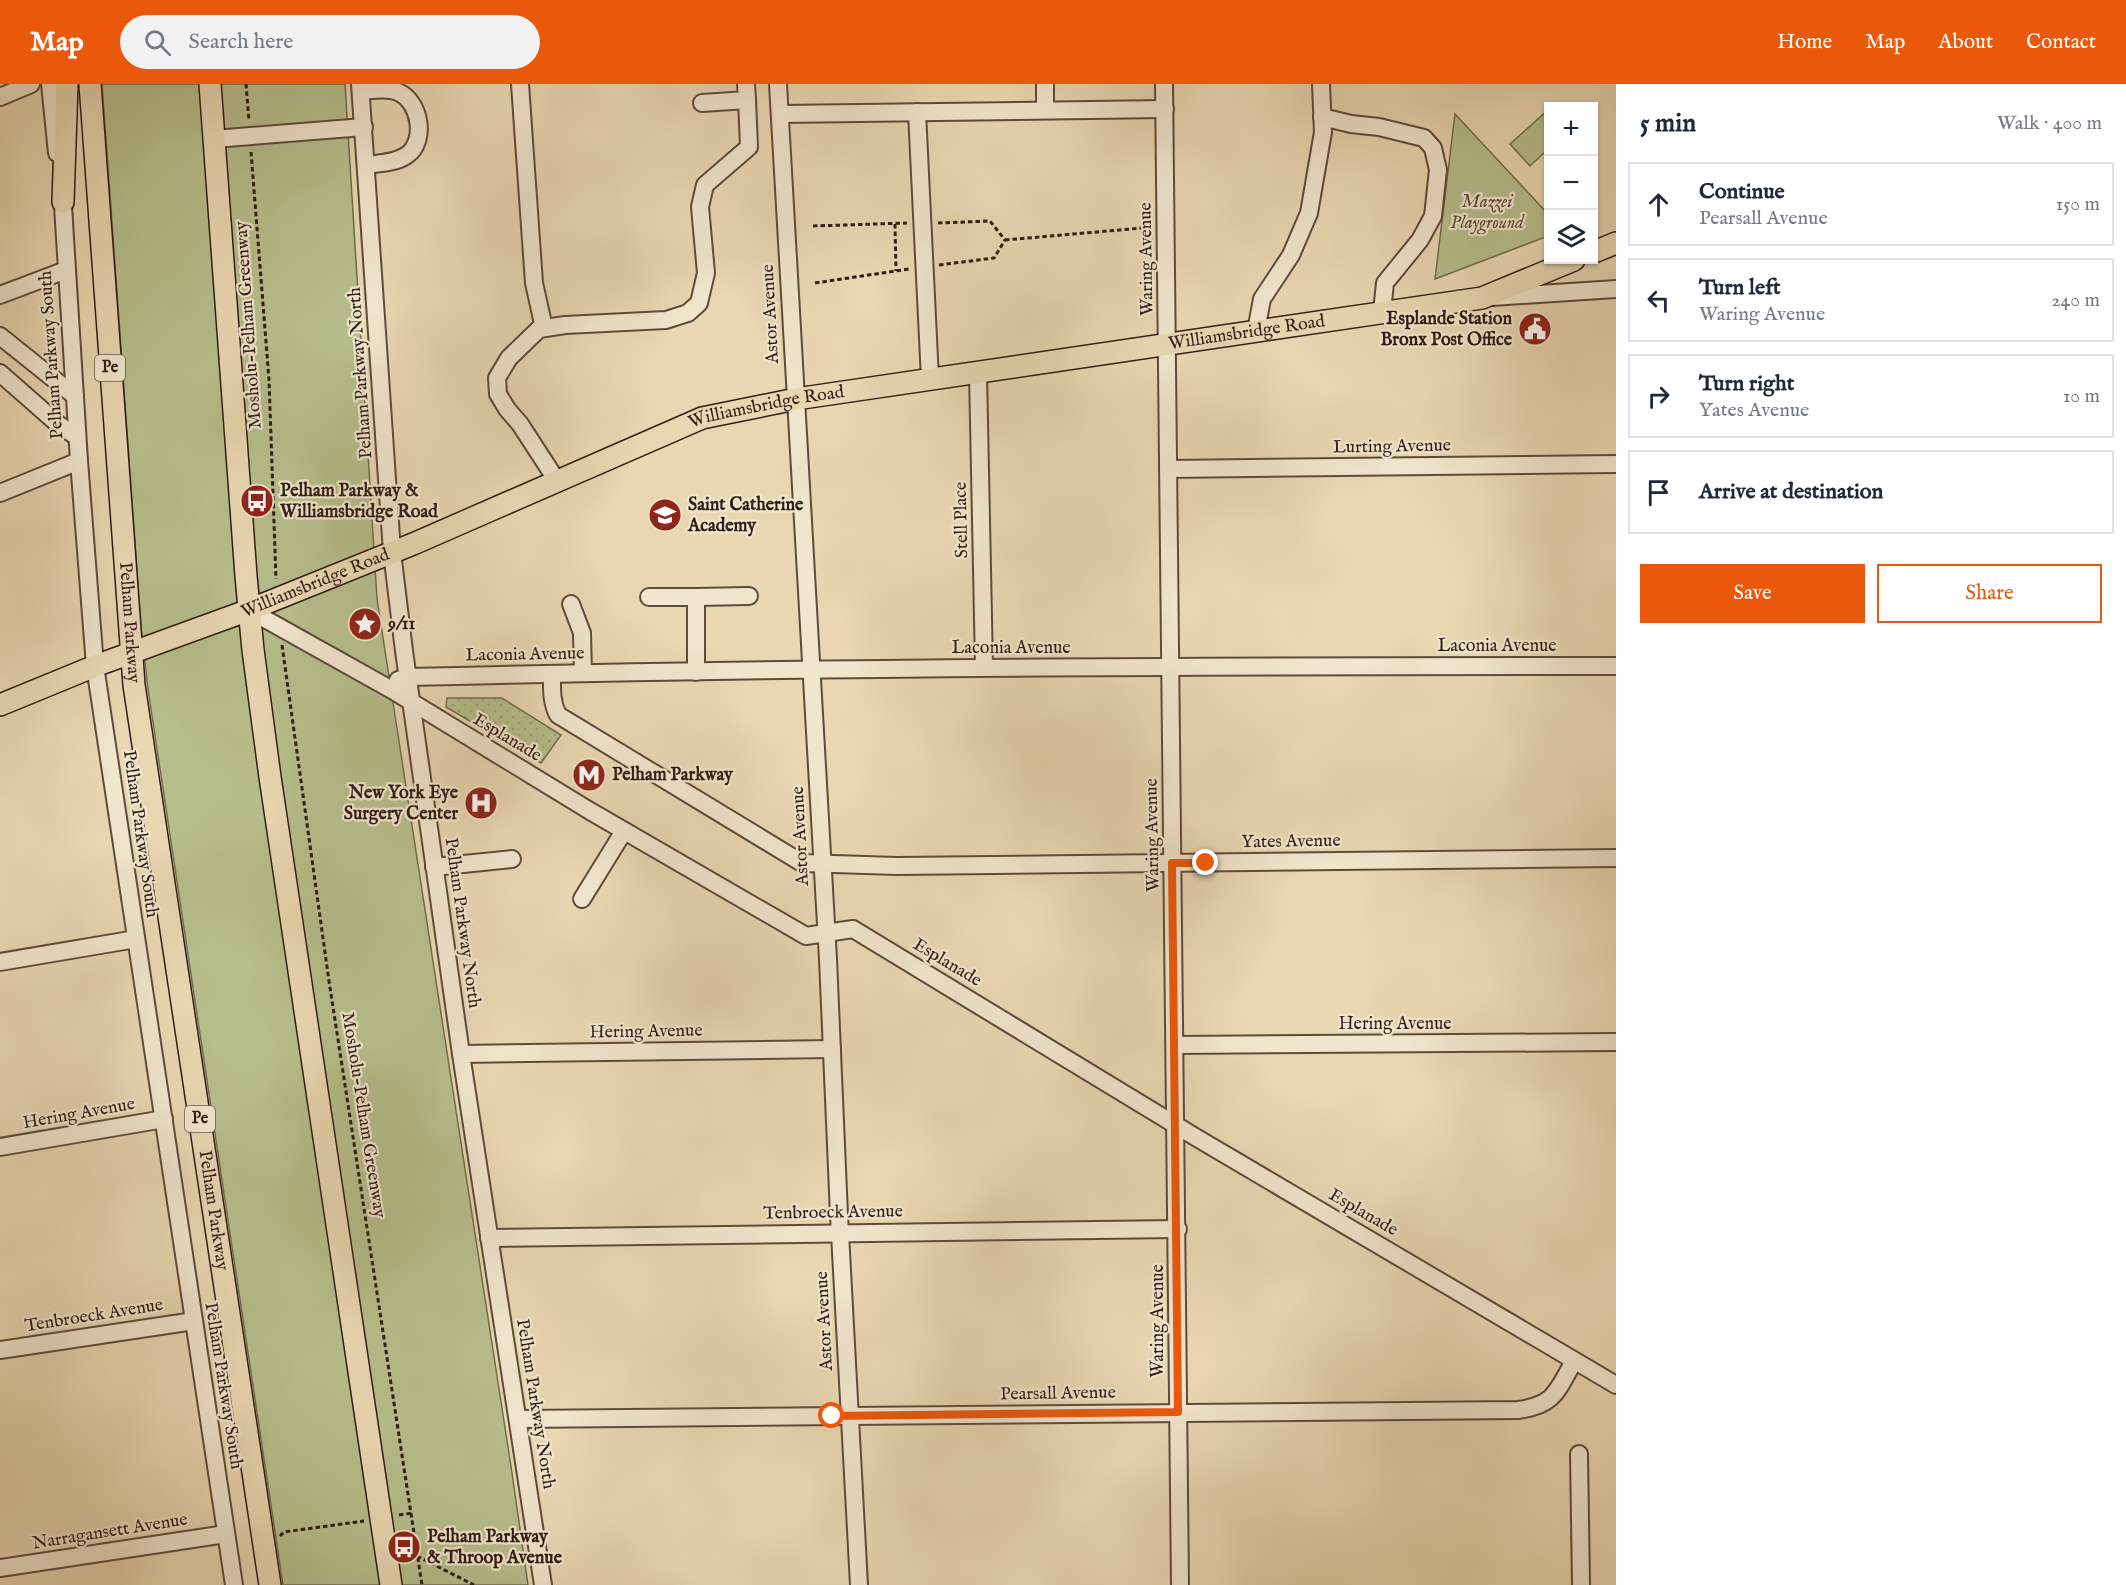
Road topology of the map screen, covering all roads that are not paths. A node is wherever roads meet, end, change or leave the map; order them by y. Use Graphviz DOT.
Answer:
graph roads {
  1 [pos="31,84"];
  2 [pos="50,84"];
  3 [pos="67,84"];
  4 [pos="90,84"];
  5 [pos="210,84"];
  6 [pos="520,84"];
  7 [pos="778,84"];
  8 [pos="1045,84"];
  9 [pos="1164,84"];
  10 [pos="1321,84"];
  11 [pos="361,88"];
  12 [pos="746,92"];
  13 [pos="0,97"];
  14 [pos="702,103"];
  15 [pos="1165,109"];
  16 [pos="1045,110"];
  17 [pos="917,112"];
  18 [pos="780,114"];
  19 [pos="1322,117"];
  20 [pos="364,127"];
  21 [pos="214,139"];
  22 [pos="367,165"];
  23 [pos="63,202"];
  24 [pos="1616,243"];
  25 [pos="1598,250"];
  26 [pos="1564,264"];
  27 [pos="66,270"];
  28 [pos="1616,289"];
  29 [pos="0,295"];
  30 [pos="1482,298"];
  31 [pos="1382,312"];
  32 [pos="544,328"];
  33 [pos="1256,331"];
  34 [pos="0,336"];
  35 [pos="1167,345"];
  36 [pos="978,372"];
  37 [pos="0,373"];
  38 [pos="930,379"];
  39 [pos="75,396"];
  40 [pos="796,399"];
  41 [pos="77,437"];
  42 [pos="79,461"];
  43 [pos="1616,464"];
  44 [pos="1168,469"];
  45 [pos="557,481"];
  46 [pos="0,493"];
  47 [pos="392,552"];
  48 [pos="749,596"];
  49 [pos="649,597"];
  50 [pos="696,597"];
  51 [pos="571,604"];
  52 [pos="249,610"];
  53 [pos="131,653"];
  54 [pos="95,666"];
  55 [pos="1170,666"];
  56 [pos="1616,666"];
  57 [pos="984,667"];
  58 [pos="810,669"];
  59 [pos="696,672"];
  60 [pos="583,673"];
  61 [pos="552,674"];
  62 [pos="407,677"];
  63 [pos="382,685"];
  64 [pos="410,701"];
  65 [pos="0,705"];
  66 [pos="624,831"];
  67 [pos="1616,858"];
  68 [pos="512,859"];
  69 [pos="1172,863"];
  70 [pos="822,864"];
  71 [pos="434,867"];
  72 [pos="582,899"];
  73 [pos="826,933"];
  74 [pos="135,939"];
  75 [pos="0,962"];
  76 [pos="1616,1042"];
  77 [pos="1175,1045"];
  78 [pos="832,1049"];
  79 [pos="461,1054"];
  80 [pos="164,1119"];
  81 [pos="1176,1124"];
  82 [pos="0,1147"];
  83 [pos="1178,1229"];
  84 [pos="840,1233"];
  85 [pos="489,1238"];
  86 [pos="194,1321"];
  87 [pos="0,1350"];
  88 [pos="1574,1361"];
  89 [pos="1616,1385"];
  90 [pos="1178,1412"];
  91 [pos="850,1416"];
  92 [pos="518,1419"];
  93 [pos="1579,1454"];
  94 [pos="226,1534"];
  95 [pos="0,1568"];
  96 [pos="234,1585"];
  97 [pos="270,1585"];
  98 [pos="391,1585"];
  99 [pos="543,1585"];
  100 [pos="859,1585"];
  101 [pos="1180,1585"];
  102 [pos="1581,1585"];
  1 -- 13 [label="street"];
  2 -- 23 [label="street, Pelham Parkway South"];
  3 -- 23 [label="main road"];
  4 -- 53 [label="main road, Pelham Parkway / Pe"];
  5 -- 21 [label="main road"];
  6 -- 32 [label="street"];
  7 -- 18 [label="street, Astor Avenue"];
  8 -- 16 [label="street"];
  9 -- 15 [label="street, Waring Avenue"];
  10 -- 19 [label="street"];
  11 -- 20 [label="street, Pelham Parkway North"];
  11 -- 22 [label="street"];
  12 -- 14 [label="street"];
  12 -- 32 [label="street"];
  15 -- 16 [label="street"];
  15 -- 35 [label="street, Waring Avenue"];
  16 -- 17 [label="street"];
  17 -- 18 [label="street"];
  17 -- 38 [label="street"];
  18 -- 40 [label="street, Astor Avenue"];
  19 -- 31 [label="street"];
  19 -- 33 [label="street"];
  20 -- 21 [label="street"];
  20 -- 22 [label="street, Pelham Parkway North"];
  21 -- 52 [label="main road"];
  22 -- 47 [label="street, Pelham Parkway North"];
  23 -- 27 [label="street, Pelham Parkway South"];
  24 -- 25 [label="main road"];
  26 -- 30 [label="main road, Williamsbridge Road"];
  27 -- 29 [label="street"];
  27 -- 39 [label="street, Pelham Parkway South"];
  28 -- 30 [label="street"];
  30 -- 31 [label="main road, Williamsbridge Road"];
  31 -- 33 [label="main road, Williamsbridge Road"];
  32 -- 45 [label="street"];
  33 -- 35 [label="main road, Williamsbridge Road"];
  34 -- 39 [label="street"];
  35 -- 36 [label="main road, Williamsbridge Road"];
  35 -- 44 [label="street, Waring Avenue"];
  36 -- 38 [label="main road, Williamsbridge Road"];
  36 -- 57 [label="street, Stell Place"];
  37 -- 41 [label="street"];
  38 -- 40 [label="main road, Williamsbridge Road"];
  39 -- 41 [label="street, Pelham Parkway South"];
  40 -- 45 [label="main road, Williamsbridge Road"];
  40 -- 58 [label="street, Astor Avenue"];
  41 -- 42 [label="street, Pelham Parkway South"];
  42 -- 46 [label="street"];
  42 -- 54 [label="street, Pelham Parkway South"];
  43 -- 44 [label="street, Lurting Avenue"];
  44 -- 55 [label="street, Waring Avenue"];
  45 -- 47 [label="main road, Williamsbridge Road"];
  47 -- 52 [label="main road, Williamsbridge Road"];
  47 -- 62 [label="street, Pelham Parkway North"];
  48 -- 50 [label="street"];
  49 -- 50 [label="street"];
  50 -- 59 [label="street"];
  51 -- 60 [label="street"];
  52 -- 53 [label="main road, Williamsbridge Road"];
  52 -- 63 [label="street, Esplanade"];
  52 -- 98 [label="main road"];
  53 -- 54 [label="main road, Williamsbridge Road"];
  53 -- 97 [label="main road, Pelham Parkway / Pe"];
  54 -- 65 [label="main road, Williamsbridge Road"];
  54 -- 74 [label="street, Pelham Parkway South"];
  55 -- 56 [label="street, Laconia Avenue"];
  55 -- 57 [label="street, Laconia Avenue"];
  55 -- 69 [label="street, Waring Avenue"];
  57 -- 58 [label="street, Laconia Avenue"];
  58 -- 59 [label="street, Laconia Avenue"];
  58 -- 70 [label="street, Astor Avenue"];
  59 -- 60 [label="street, Laconia Avenue"];
  60 -- 61 [label="street, Laconia Avenue"];
  61 -- 62 [label="street, Laconia Avenue"];
  61 -- 70 [label="street"];
  62 -- 63 [label="street, Laconia Avenue"];
  62 -- 64 [label="street, Pelham Parkway North"];
  63 -- 64 [label="street, Esplanade"];
  64 -- 66 [label="street, Esplanade"];
  64 -- 71 [label="street, Pelham Parkway North"];
  66 -- 72 [label="street"];
  66 -- 73 [label="street, Esplanade"];
  67 -- 69 [label="street, Yates Avenue"];
  68 -- 71 [label="street"];
  69 -- 70 [label="street, Yates Avenue"];
  69 -- 77 [label="street, Waring Avenue"];
  70 -- 73 [label="street, Astor Avenue"];
  71 -- 79 [label="street, Pelham Parkway North"];
  73 -- 78 [label="street, Astor Avenue"];
  73 -- 81 [label="street, Esplanade"];
  74 -- 75 [label="street"];
  74 -- 80 [label="street, Pelham Parkway South"];
  76 -- 77 [label="street, Hering Avenue"];
  77 -- 81 [label="street, Waring Avenue"];
  78 -- 79 [label="street, Hering Avenue"];
  78 -- 84 [label="street, Astor Avenue"];
  79 -- 85 [label="street, Pelham Parkway North"];
  80 -- 82 [label="street, Hering Avenue"];
  80 -- 86 [label="street, Pelham Parkway South"];
  81 -- 83 [label="street, Waring Avenue"];
  81 -- 88 [label="street, Esplanade"];
  83 -- 84 [label="street, Tenbroeck Avenue"];
  83 -- 90 [label="street, Waring Avenue"];
  84 -- 85 [label="street, Tenbroeck Avenue"];
  84 -- 91 [label="street, Astor Avenue"];
  85 -- 92 [label="street, Pelham Parkway North"];
  86 -- 87 [label="street, Tenbroeck Avenue"];
  86 -- 94 [label="street, Pelham Parkway South"];
  88 -- 89 [label="street, Esplanade"];
  88 -- 90 [label="street, Pearsall Avenue"];
  90 -- 91 [label="street, Pearsall Avenue"];
  90 -- 101 [label="street, Waring Avenue"];
  91 -- 92 [label="street, Pearsall Avenue"];
  91 -- 100 [label="street, Astor Avenue"];
  92 -- 99 [label="street, Pelham Parkway North"];
  93 -- 102 [label="street"];
  94 -- 95 [label="street, Narragansett Avenue"];
  94 -- 96 [label="street, Pelham Parkway South"];
}
